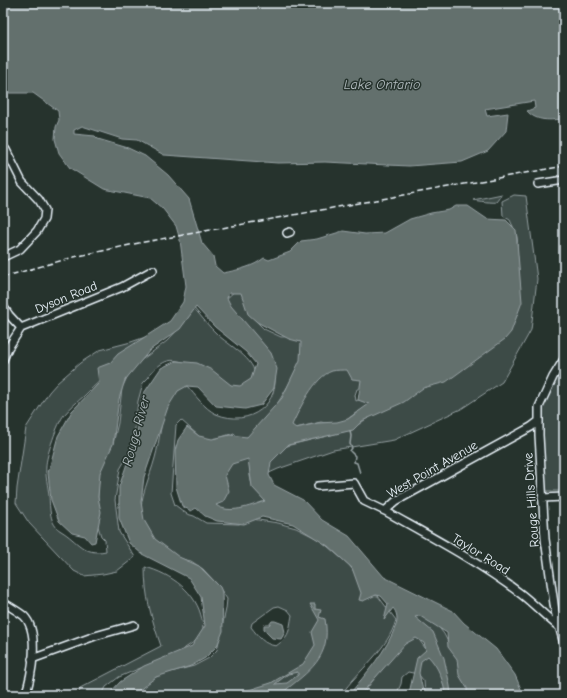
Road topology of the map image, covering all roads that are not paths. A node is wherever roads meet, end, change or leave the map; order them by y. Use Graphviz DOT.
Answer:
graph roads {
  1 [pos="3,147"];
  2 [pos="564,180"];
  3 [pos="538,184"];
  4 [pos="3,257"];
  5 [pos="153,270"];
  6 [pos="3,306"];
  7 [pos="21,328"];
  8 [pos="564,359"];
  9 [pos="3,360"];
  10 [pos="540,421"];
  11 [pos="318,486"];
  12 [pos="564,497"];
  13 [pos="542,498"];
  14 [pos="385,511"];
  15 [pos="3,602"];
  16 [pos="134,625"];
  17 [pos="558,626"];
  18 [pos="564,644"];
  19 [pos="32,659"];
  20 [pos="25,695"];
  1 -- 4 [label="street"];
  2 -- 3 [label="street"];
  5 -- 7 [label="street, Dyson Road"];
  6 -- 7 [label="street"];
  7 -- 9 [label="street"];
  8 -- 10 [label="street, Rouge Hills Drive"];
  10 -- 13 [label="street, Rouge Hills Drive"];
  10 -- 14 [label="street, West Point Avenue"];
  11 -- 14 [label="street, West Point Avenue"];
  12 -- 13 [label="street"];
  13 -- 17 [label="street, Rouge Hills Drive"];
  14 -- 17 [label="street, Taylor Road"];
  15 -- 19 [label="street"];
  16 -- 19 [label="street"];
  17 -- 18 [label="street, Rouge Hills Drive"];
  19 -- 20 [label="street"];
}
